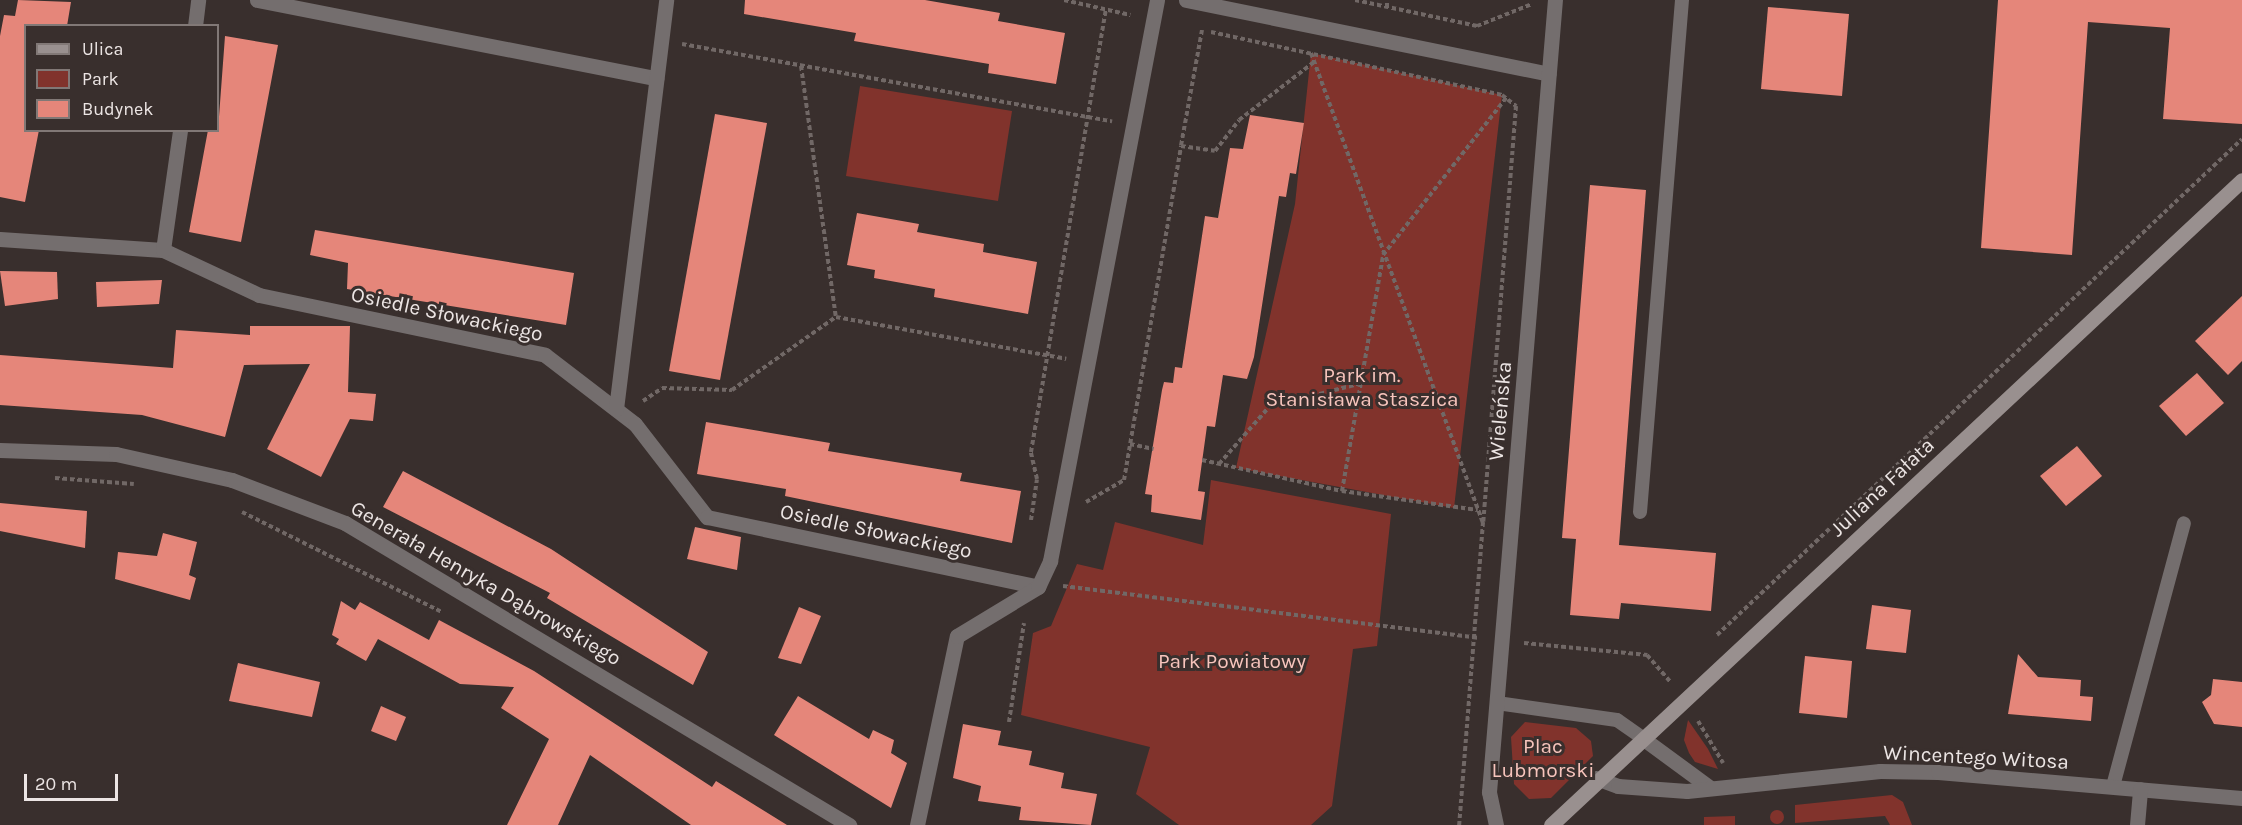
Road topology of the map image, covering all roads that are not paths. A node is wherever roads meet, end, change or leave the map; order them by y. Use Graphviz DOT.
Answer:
graph roads {
  1 [pos="198,0"];
  2 [pos="257,0"];
  3 [pos="666,0"];
  4 [pos="1157,0"];
  5 [pos="1186,0"];
  6 [pos="1555,0"];
  7 [pos="1682,0"];
  8 [pos="195,24"];
  9 [pos="1549,74"];
  10 [pos="656,78"];
  11 [pos="180,132"];
  12 [pos="2242,180"];
  13 [pos="0,239"];
  14 [pos="163,250"];
  15 [pos="620,412"];
  16 [pos="0,450"];
  17 [pos="1640,512"];
  18 [pos="2184,523"];
  19 [pos="1038,586"];
  20 [pos="1497,703"];
  21 [pos="1641,737"];
  22 [pos="1596,778"];
  23 [pos="2113,786"];
  24 [pos="1709,787"];
  25 [pos="2140,789"];
  26 [pos="2242,798"];
  27 [pos="849,825"];
  28 [pos="917,825"];
  29 [pos="1496,825"];
  30 [pos="1551,825"];
  31 [pos="2138,825"];
  1 -- 8 [label="street"];
  2 -- 10 [label="street"];
  3 -- 10 [label="street"];
  4 -- 19 [label="street"];
  5 -- 9 [label="street"];
  6 -- 9 [label="street, Wieleńska"];
  7 -- 17 [label="lane"];
  9 -- 20 [label="street, Wieleńska"];
  10 -- 15 [label="street"];
  11 -- 14 [label="street"];
  12 -- 21 [label="main road, Juliana Fałata"];
  13 -- 14 [label="street, Osiedle Słowackiego"];
  14 -- 15 [label="street, Osiedle Słowackiego"];
  15 -- 19 [label="street, Osiedle Słowackiego"];
  16 -- 27 [label="street, Generała Henryka Dąbrowskiego"];
  18 -- 23 [label="lane"];
  19 -- 28 [label="street"];
  20 -- 21 [label="lane"];
  20 -- 29 [label="street, Wieleńska"];
  21 -- 22 [label="main road, Juliana Fałata"];
  21 -- 24 [label="street"];
  22 -- 24 [label="street, Wincentego Witosa"];
  22 -- 30 [label="main road, Juliana Fałata"];
  23 -- 24 [label="street, Wincentego Witosa"];
  23 -- 25 [label="street, Wincentego Witosa"];
  25 -- 26 [label="street, Wincentego Witosa"];
  25 -- 31 [label="street"];
}
